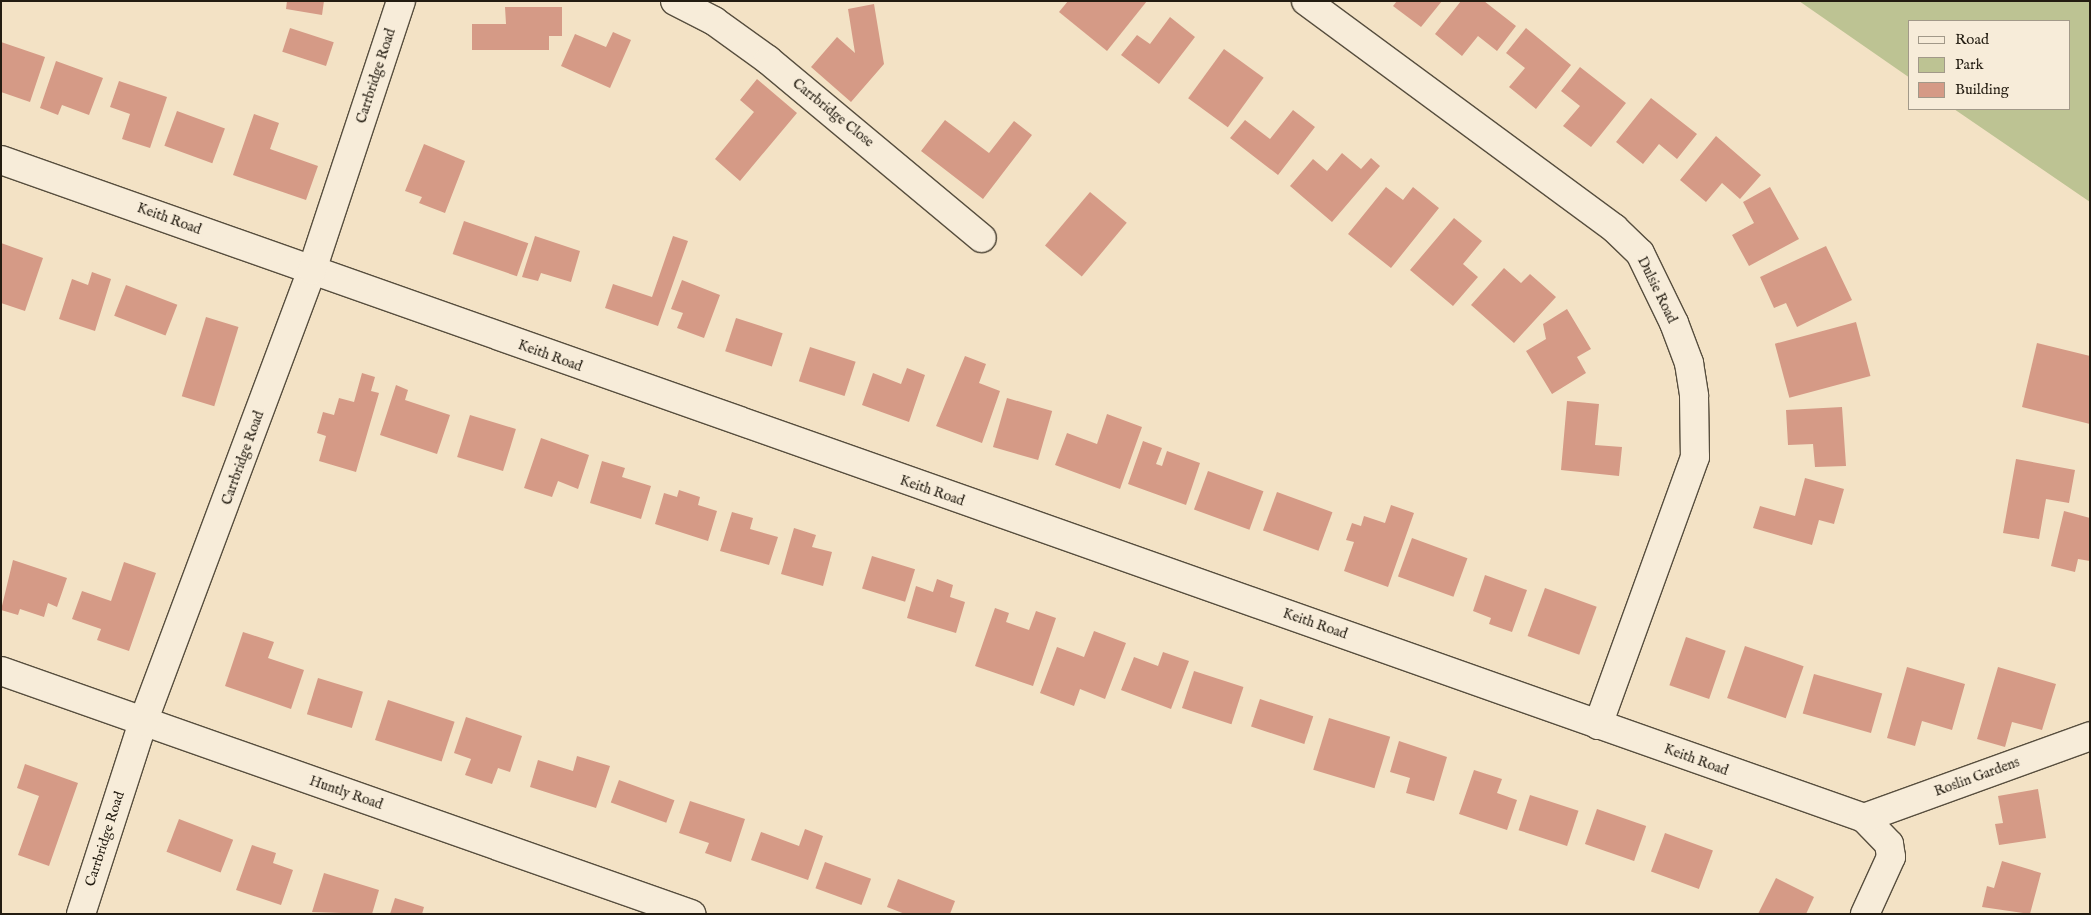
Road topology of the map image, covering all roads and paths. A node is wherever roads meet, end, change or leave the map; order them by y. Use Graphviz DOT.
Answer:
graph roads {
  1 [pos="401,1"];
  2 [pos="675,1"];
  3 [pos="1306,1"];
  4 [pos="1,160"];
  5 [pos="982,238"];
  6 [pos="312,270"];
  7 [pos="1,671"];
  8 [pos="143,722"];
  9 [pos="1598,725"];
  10 [pos="2090,736"];
  11 [pos="1864,818"];
  12 [pos="81,914"];
  13 [pos="691,914"];
  14 [pos="1865,914"];
  1 -- 6 [label="street, Carrbridge Road"];
  2 -- 5 [label="street, Carrbridge Close"];
  3 -- 9 [label="street, Dulsie Road"];
  4 -- 6 [label="street, Keith Road"];
  6 -- 8 [label="street, Carrbridge Road"];
  6 -- 9 [label="street, Keith Road"];
  7 -- 8 [label="street, Huntly Road"];
  8 -- 12 [label="street, Carrbridge Road"];
  8 -- 13 [label="street, Huntly Road"];
  9 -- 11 [label="street, Keith Road"];
  10 -- 11 [label="street, Roslin Gardens"];
  11 -- 14 [label="street"];
}
